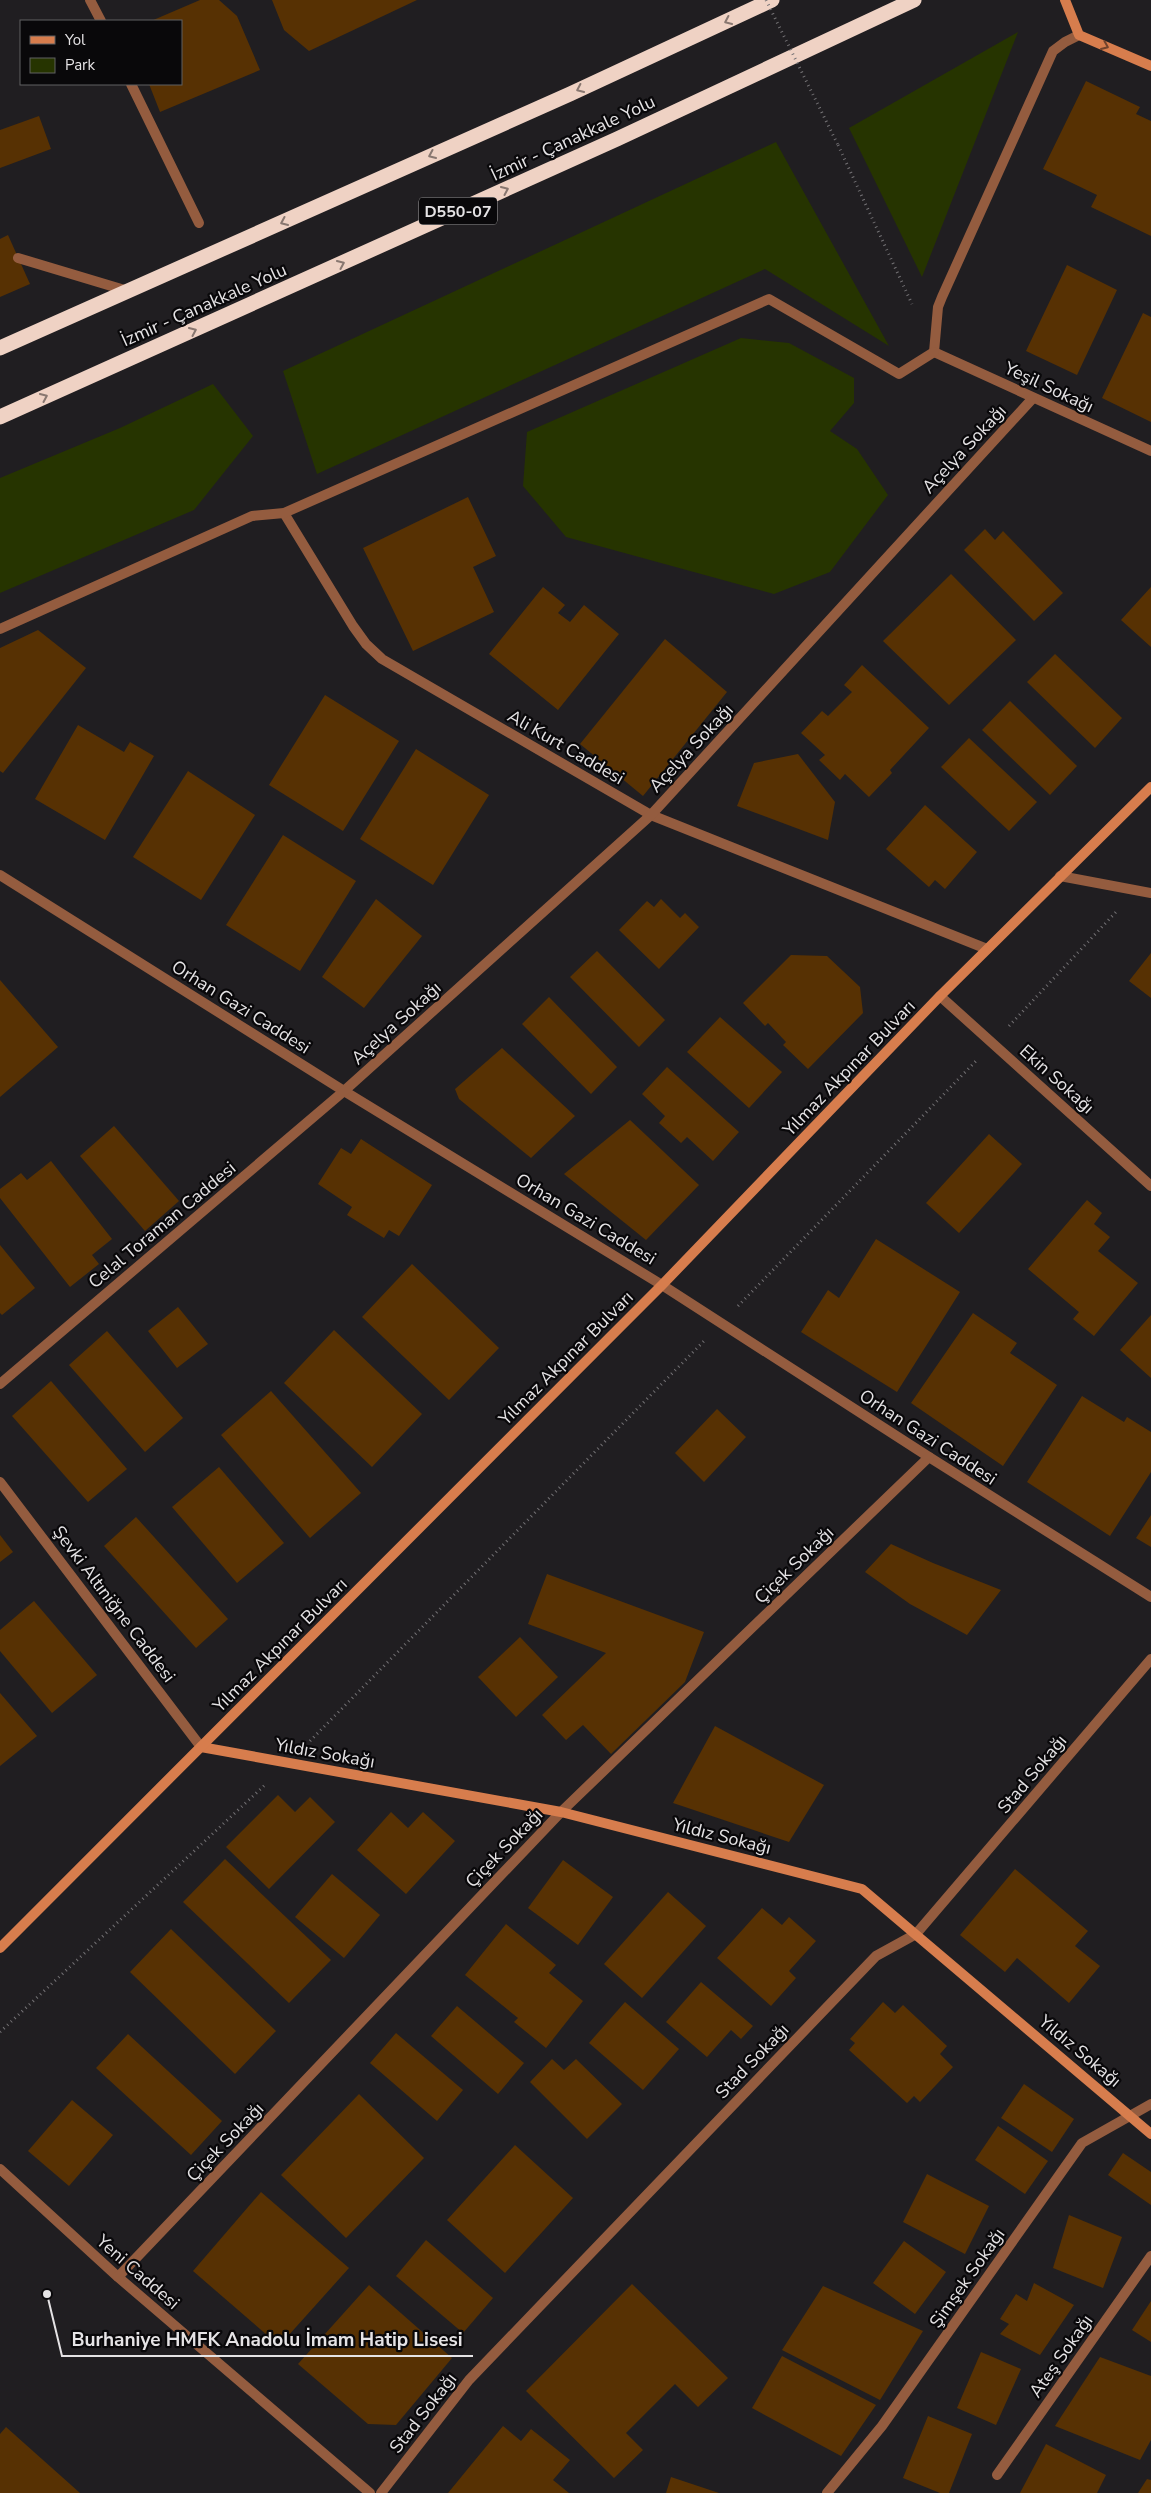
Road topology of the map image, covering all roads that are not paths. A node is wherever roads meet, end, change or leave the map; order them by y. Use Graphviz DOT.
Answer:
graph roads {
  1 [pos="90,0"];
  2 [pos="772,0"];
  3 [pos="914,0"];
  4 [pos="1066,0"];
  5 [pos="100,20"];
  6 [pos="1079,35"];
  7 [pos="1151,66"];
  8 [pos="131,85"];
  9 [pos="198,223"];
  10 [pos="18,258"];
  11 [pos="129,291"];
  12 [pos="0,348"];
  13 [pos="934,352"];
  14 [pos="1033,398"];
  15 [pos="0,417"];
  16 [pos="1151,451"];
  17 [pos="284,513"];
  18 [pos="0,629"];
  19 [pos="1151,786"];
  20 [pos="651,815"];
  21 [pos="0,875"];
  22 [pos="1060,876"];
  23 [pos="1151,893"];
  24 [pos="987,949"];
  25 [pos="940,996"];
  26 [pos="344,1091"];
  27 [pos="1151,1186"];
  28 [pos="662,1285"];
  29 [pos="0,1384"];
  30 [pos="929,1457"];
  31 [pos="0,1482"];
  32 [pos="1151,1597"];
  33 [pos="1151,1659"];
  34 [pos="201,1747"];
  35 [pos="561,1812"];
  36 [pos="916,1934"];
  37 [pos="0,1948"];
  38 [pos="1151,2104"];
  39 [pos="1130,2115"];
  40 [pos="1151,2134"];
  41 [pos="0,2169"];
  42 [pos="1151,2256"];
  43 [pos="118,2277"];
  44 [pos="997,2474"];
  45 [pos="370,2493"];
  46 [pos="381,2493"];
  47 [pos="826,2493"];
  1 -- 5 [label="street"];
  2 -- 11 [label="highway, one-way"];
  15 -- 3 [label="highway, İzmir - Çanakkale Yolu / D550-07, one-way"];
  4 -- 6 [label="main road"];
  6 -- 7 [label="main road, one-way"];
  6 -- 13 [label="street"];
  8 -- 9 [label="street"];
  10 -- 11 [label="street"];
  11 -- 12 [label="highway"];
  13 -- 14 [label="street, Yeşil Sokağı"];
  13 -- 17 [label="street"];
  14 -- 16 [label="street, Yeşil Sokağı"];
  14 -- 20 [label="street, Açelya Sokağı"];
  17 -- 18 [label="street"];
  17 -- 20 [label="street, Ali Kurt Caddesi"];
  19 -- 22 [label="main road, Yılmaz Akpınar Bulvarı"];
  20 -- 24 [label="street, Ali Kurt Caddesi"];
  20 -- 26 [label="street, Açelya Sokağı"];
  21 -- 26 [label="street, Orhan Gazi Caddesi"];
  22 -- 23 [label="street"];
  22 -- 24 [label="main road, Yılmaz Akpınar Bulvarı"];
  24 -- 25 [label="main road, Yılmaz Akpınar Bulvarı"];
  25 -- 27 [label="street, Ekin Sokağı"];
  25 -- 28 [label="main road, Yılmaz Akpınar Bulvarı"];
  26 -- 28 [label="street, Orhan Gazi Caddesi"];
  26 -- 29 [label="street, Celal Toraman Caddesi"];
  28 -- 30 [label="street, Orhan Gazi Caddesi"];
  28 -- 34 [label="main road, Yılmaz Akpınar Bulvarı"];
  30 -- 32 [label="street, Orhan Gazi Caddesi"];
  30 -- 35 [label="street, Çiçek Sokağı"];
  31 -- 34 [label="street, Şevki Altıniğne Caddesi"];
  33 -- 36 [label="street, Stad Sokağı"];
  34 -- 35 [label="main road, Yıldız Sokağı"];
  34 -- 37 [label="main road, Yılmaz Akpınar Bulvarı"];
  35 -- 36 [label="main road, Yıldız Sokağı"];
  35 -- 43 [label="street, Çiçek Sokağı"];
  36 -- 39 [label="main road, Yıldız Sokağı"];
  36 -- 46 [label="street, Stad Sokağı"];
  38 -- 39 [label="street, Şimşek Sokağı"];
  39 -- 40 [label="main road, Yıldız Sokağı"];
  39 -- 47 [label="street, Şimşek Sokağı"];
  41 -- 43 [label="street, Yeni Caddesi"];
  42 -- 44 [label="street, Ateş Sokağı"];
  43 -- 45 [label="street, Yeni Caddesi"];
}
